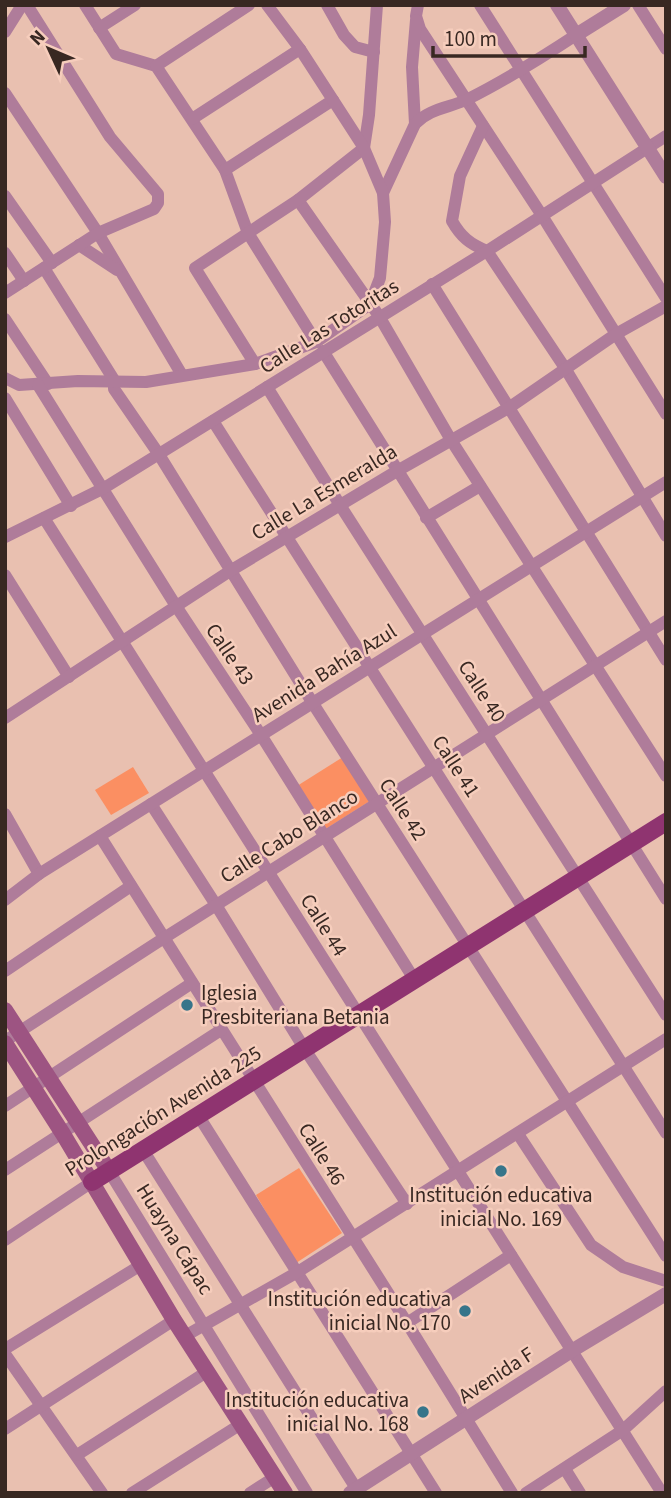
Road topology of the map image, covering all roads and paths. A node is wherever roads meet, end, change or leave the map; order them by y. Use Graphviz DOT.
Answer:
graph roads {
  1 [pos="24,5"];
  2 [pos="85,5"];
  3 [pos="135,5"];
  4 [pos="249,5"];
  5 [pos="267,5"];
  6 [pos="327,5"];
  7 [pos="377,5"];
  8 [pos="480,5"];
  9 [pos="556,5"];
  10 [pos="624,5"];
  11 [pos="638,5"];
  12 [pos="417,11"];
  13 [pos="99,28"];
  14 [pos="5,32"];
  15 [pos="576,35"];
  16 [pos="300,49"];
  17 [pos="666,49"];
  18 [pos="374,52"];
  19 [pos="156,66"];
  20 [pos="521,70"];
  21 [pos="5,93"];
  22 [pos="333,100"];
  23 [pos="466,100"];
  24 [pos="192,119"];
  25 [pos="415,124"];
  26 [pos="483,126"];
  27 [pos="666,136"];
  28 [pos="364,148"];
  29 [pos="647,148"];
  30 [pos="225,170"];
  31 [pos="666,177"];
  32 [pos="594,181"];
  33 [pos="383,192"];
  34 [pos="5,197"];
  35 [pos="298,200"];
  36 [pos="541,214"];
  37 [pos="98,233"];
  38 [pos="248,233"];
  39 [pos="79,245"];
  40 [pos="487,251"];
  41 [pos="5,253"];
  42 [pos="48,266"];
  43 [pos="121,272"];
  44 [pos="24,281"];
  45 [pos="432,284"];
  46 [pos="5,293"];
  47 [pos="666,298"];
  48 [pos="370,304"];
  49 [pos="666,306"];
  50 [pos="379,316"];
  51 [pos="5,319"];
  52 [pos="616,334"];
  53 [pos="319,346"];
  54 [pos="255,364"];
  55 [pos="565,368"];
  56 [pos="182,375"];
  57 [pos="5,378"];
  58 [pos="114,380"];
  59 [pos="43,384"];
  60 [pos="267,387"];
  61 [pos="5,398"];
  62 [pos="510,407"];
  63 [pos="666,414"];
  64 [pos="212,421"];
  65 [pos="451,440"];
  66 [pos="158,453"];
  67 [pos="397,471"];
  68 [pos="666,482"];
  69 [pos="480,486"];
  70 [pos="104,488"];
  71 [pos="641,497"];
  72 [pos="340,505"];
  73 [pos="71,506"];
  74 [pos="44,518"];
  75 [pos="426,518"];
  76 [pos="584,531"];
  77 [pos="666,536"];
  78 [pos="5,537"];
  79 [pos="286,537"];
  80 [pos="530,565"];
  81 [pos="230,571"];
  82 [pos="5,575"];
  83 [pos="476,599"];
  84 [pos="176,606"];
  85 [pos="666,621"];
  86 [pos="648,632"];
  87 [pos="422,634"];
  88 [pos="122,641"];
  89 [pos="666,660"];
  90 [pos="595,664"];
  91 [pos="369,667"];
  92 [pos="69,677"];
  93 [pos="539,700"];
  94 [pos="312,702"];
  95 [pos="5,718"];
  96 [pos="486,734"];
  97 [pos="261,735"];
  98 [pos="434,767"];
  99 [pos="204,770"];
  100 [pos="666,776"];
  101 [pos="151,804"];
  102 [pos="377,804"];
  103 [pos="5,814"];
  104 [pos="666,822"];
  105 [pos="100,836"];
  106 [pos="324,837"];
  107 [pos="630,845"];
  108 [pos="268,872"];
  109 [pos="39,874"];
  110 [pos="579,876"];
  111 [pos="131,886"];
  112 [pos="666,899"];
  113 [pos="5,900"];
  114 [pos="216,905"];
  115 [pos="524,909"];
  116 [pos="164,938"];
  117 [pos="467,945"];
  118 [pos="5,971"];
  119 [pos="414,979"];
  120 [pos="192,983"];
  121 [pos="5,1010"];
  122 [pos="358,1015"];
  123 [pos="666,1015"];
  124 [pos="221,1030"];
  125 [pos="10,1039"];
  126 [pos="666,1039"];
  127 [pos="304,1048"];
  128 [pos="623,1068"];
  129 [pos="49,1077"];
  130 [pos="253,1080"];
  131 [pos="34,1087"];
  132 [pos="568,1102"];
  133 [pos="5,1106"];
  134 [pos="198,1115"];
  135 [pos="78,1123"];
  136 [pos="666,1133"];
  137 [pos="63,1134"];
  138 [pos="518,1134"];
  139 [pos="142,1150"];
  140 [pos="5,1170"];
  141 [pos="108,1171"];
  142 [pos="458,1171"];
  143 [pos="92,1182"];
  144 [pos="407,1204"];
  145 [pos="352,1238"];
  146 [pos="5,1240"];
  147 [pos="511,1255"];
  148 [pos="666,1256"];
  149 [pos="141,1265"];
  150 [pos="296,1273"];
  151 [pos="666,1282"];
  152 [pos="666,1294"];
  153 [pos="240,1304"];
  154 [pos="174,1320"];
  155 [pos="407,1323"];
  156 [pos="204,1325"];
  157 [pos="185,1336"];
  158 [pos="5,1349"];
  159 [pos="573,1350"];
  160 [pos="5,1354"];
  161 [pos="208,1371"];
  162 [pos="666,1391"];
  163 [pos="41,1404"];
  164 [pos="466,1419"];
  165 [pos="241,1424"];
  166 [pos="5,1429"];
  167 [pos="623,1430"];
  168 [pos="411,1454"];
  169 [pos="77,1455"];
  170 [pos="565,1469"];
  171 [pos="275,1477"];
  172 [pos="355,1491"];
  173 [pos="102,1493"];
  174 [pos="132,1493"];
  175 [pos="250,1493"];
  176 [pos="285,1493"];
  177 [pos="307,1493"];
  178 [pos="436,1493"];
  179 [pos="512,1493"];
  180 [pos="526,1493"];
  181 [pos="580,1493"];
  182 [pos="662,1493"];
  1 -- 14 [label="street"];
  1 -- 37 [label="street"];
  2 -- 13 [label="street"];
  3 -- 13 [label="street"];
  4 -- 19 [label="street"];
  5 -- 16 [label="street"];
  6 -- 18 [label="street"];
  7 -- 18 [label="street"];
  8 -- 20 [label="street"];
  9 -- 15 [label="street"];
  10 -- 15 [label="street"];
  11 -- 17 [label="street"];
  12 -- 23 [label="street"];
  12 -- 25 [label="street"];
  13 -- 19 [label="street"];
  15 -- 20 [label="street"];
  15 -- 29 [label="street"];
  16 -- 22 [label="street"];
  16 -- 24 [label="street"];
  18 -- 28 [label="street"];
  19 -- 24 [label="street"];
  20 -- 23 [label="street"];
  20 -- 32 [label="street"];
  21 -- 37 [label="street"];
  22 -- 28 [label="street"];
  22 -- 30 [label="street"];
  23 -- 25 [label="street"];
  23 -- 26 [label="street"];
  24 -- 30 [label="street"];
  25 -- 33 [label="street"];
  26 -- 36 [label="street"];
  26 -- 40 [label="street"];
  27 -- 29 [label="street, Calle Las Totoritas"];
  28 -- 33 [label="street"];
  28 -- 35 [label="street"];
  29 -- 31 [label="street"];
  29 -- 32 [label="street, Calle Las Totoritas"];
  30 -- 38 [label="street"];
  32 -- 36 [label="street, Calle Las Totoritas"];
  32 -- 47 [label="street"];
  33 -- 48 [label="street"];
  34 -- 42 [label="street, Calle 42"];
  35 -- 38 [label="street"];
  35 -- 48 [label="street"];
  36 -- 40 [label="street, Calle Las Totoritas"];
  36 -- 52 [label="street"];
  37 -- 39 [label="street"];
  37 -- 43 [label="street"];
  38 -- 53 [label="street"];
  38 -- 54 [label="street"];
  39 -- 42 [label="street"];
  39 -- 43 [label="street"];
  40 -- 45 [label="street, Calle Las Totoritas"];
  40 -- 55 [label="street"];
  41 -- 44 [label="street"];
  42 -- 44 [label="street"];
  42 -- 58 [label="street, Calle 42"];
  43 -- 56 [label="street"];
  44 -- 46 [label="street"];
  45 -- 50 [label="street, Calle Las Totoritas"];
  45 -- 62 [label="street"];
  48 -- 50 [label="street"];
  48 -- 53 [label="street"];
  49 -- 52 [label="street, Calle La Esmeralda"];
  50 -- 53 [label="street, Calle Las Totoritas"];
  50 -- 65 [label="street"];
  51 -- 59 [label="street, Calle 43"];
  52 -- 55 [label="street, Calle La Esmeralda"];
  52 -- 63 [label="street"];
  53 -- 54 [label="street"];
  53 -- 60 [label="street, Calle Las Totoritas"];
  53 -- 67 [label="street"];
  54 -- 56 [label="street"];
  55 -- 62 [label="street, Calle La Esmeralda"];
  55 -- 71 [label="street"];
  56 -- 58 [label="street"];
  57 -- 59 [label="street"];
  58 -- 59 [label="street"];
  58 -- 66 [label="street, Calle 42"];
  59 -- 70 [label="street, Calle 43"];
  60 -- 64 [label="street, Calle Las Totoritas"];
  60 -- 72 [label="street, Calle 40"];
  61 -- 73 [label="street"];
  62 -- 65 [label="street, Calle La Esmeralda"];
  62 -- 76 [label="street"];
  64 -- 66 [label="street, Calle Las Totoritas"];
  64 -- 79 [label="street, Calle 41"];
  65 -- 67 [label="street, Calle La Esmeralda"];
  65 -- 69 [label="street"];
  66 -- 70 [label="street, Calle Las Totoritas"];
  66 -- 81 [label="street, Calle 42"];
  67 -- 72 [label="street, Calle La Esmeralda"];
  67 -- 75 [label="street"];
  68 -- 71 [label="street, Avenida Bahía Azul"];
  69 -- 75 [label="street"];
  69 -- 80 [label="street"];
  70 -- 73 [label="street, Calle Las Totoritas"];
  70 -- 84 [label="street, Calle 43"];
  71 -- 76 [label="street, Avenida Bahía Azul"];
  71 -- 77 [label="street"];
  72 -- 79 [label="street, Calle La Esmeralda"];
  72 -- 87 [label="street, Calle 40"];
  73 -- 74 [label="street, Calle Las Totoritas"];
  74 -- 78 [label="street, Calle Las Totoritas"];
  74 -- 88 [label="street, Calle 44"];
  75 -- 83 [label="street"];
  76 -- 80 [label="street, Avenida Bahía Azul"];
  76 -- 86 [label="street"];
  79 -- 81 [label="street, Calle La Esmeralda"];
  79 -- 91 [label="street, Calle 41"];
  80 -- 83 [label="street, Avenida Bahía Azul"];
  80 -- 90 [label="street"];
  81 -- 84 [label="street, Calle La Esmeralda"];
  81 -- 94 [label="street, Calle 42"];
  82 -- 92 [label="street"];
  83 -- 87 [label="street, Avenida Bahía Azul"];
  83 -- 93 [label="street"];
  84 -- 88 [label="street, Calle La Esmeralda"];
  84 -- 97 [label="street, Calle 43"];
  85 -- 86 [label="street, Calle Cabo Blanco"];
  86 -- 89 [label="street"];
  86 -- 90 [label="street, Calle Cabo Blanco"];
  87 -- 91 [label="street, Avenida Bahía Azul"];
  87 -- 96 [label="street, Calle 40"];
  88 -- 92 [label="street, Calle La Esmeralda"];
  88 -- 99 [label="street, Calle 44"];
  90 -- 93 [label="street, Calle Cabo Blanco"];
  90 -- 100 [label="street"];
  91 -- 94 [label="street, Avenida Bahía Azul"];
  91 -- 98 [label="street, Calle 41"];
  92 -- 95 [label="street, Calle La Esmeralda"];
  93 -- 96 [label="street, Calle Cabo Blanco"];
  93 -- 107 [label="street"];
  94 -- 97 [label="street, Avenida Bahía Azul"];
  94 -- 102 [label="street, Calle 42"];
  96 -- 98 [label="street, Calle Cabo Blanco"];
  96 -- 110 [label="street, Calle 40"];
  97 -- 99 [label="street, Avenida Bahía Azul"];
  97 -- 106 [label="street, Calle 43"];
  98 -- 102 [label="street, Calle Cabo Blanco"];
  98 -- 115 [label="street, Calle 41"];
  99 -- 101 [label="street, Avenida Bahía Azul"];
  99 -- 108 [label="street, Calle 44"];
  101 -- 105 [label="street, Avenida Bahía Azul"];
  101 -- 114 [label="street"];
  102 -- 106 [label="street, Calle Cabo Blanco"];
  102 -- 117 [label="street, Calle 42"];
  103 -- 109 [label="street"];
  104 -- 107 [label="main road, Prolongación Avenida 225"];
  105 -- 109 [label="street, Avenida Bahía Azul"];
  105 -- 111 [label="street, Calle 46"];
  106 -- 108 [label="street, Calle Cabo Blanco"];
  106 -- 119 [label="street, Calle 43"];
  107 -- 110 [label="main road, Prolongación Avenida 225"];
  107 -- 112 [label="street"];
  108 -- 114 [label="street, Calle Cabo Blanco"];
  108 -- 122 [label="street, Calle 44"];
  109 -- 113 [label="street, Avenida Bahía Azul"];
  110 -- 115 [label="main road, Prolongación Avenida 225"];
  110 -- 123 [label="street, Calle 40"];
  111 -- 116 [label="street, Calle 46"];
  111 -- 118 [label="street"];
  114 -- 116 [label="street, Calle Cabo Blanco"];
  114 -- 127 [label="street"];
  115 -- 117 [label="main road, Prolongación Avenida 225"];
  115 -- 128 [label="street, Calle 41"];
  116 -- 120 [label="street, Calle 46"];
  116 -- 125 [label="street, Calle Cabo Blanco"];
  117 -- 119 [label="main road, Prolongación Avenida 225"];
  117 -- 132 [label="street, Calle 42"];
  119 -- 122 [label="main road, Prolongación Avenida 225"];
  120 -- 124 [label="street, Calle 46"];
  120 -- 129 [label="street"];
  121 -- 125 [label="main road, Huayna Cápac"];
  122 -- 127 [label="main road, Prolongación Avenida 225"];
  122 -- 142 [label="street, Calle 44"];
  124 -- 130 [label="street, Calle 46"];
  124 -- 135 [label="street"];
  125 -- 129 [label="main road, Huayna Cápac"];
  125 -- 131 [label="main road, Huayna Cápac"];
  126 -- 128 [label="street"];
  127 -- 130 [label="main road, Prolongación Avenida 225"];
  127 -- 144 [label="street"];
  128 -- 132 [label="street"];
  128 -- 136 [label="street, Calle 41"];
  129 -- 131 [label="street"];
  129 -- 135 [label="main road, Huayna Cápac"];
  130 -- 134 [label="main road, Prolongación Avenida 225"];
  130 -- 145 [label="street, Calle 46"];
  131 -- 133 [label="street"];
  131 -- 137 [label="main road, Huayna Cápac"];
  132 -- 138 [label="street"];
  132 -- 148 [label="street, Calle 42"];
  134 -- 139 [label="main road, Prolongación Avenida 225"];
  134 -- 150 [label="street"];
  135 -- 137 [label="street"];
  135 -- 141 [label="main road, Huayna Cápac"];
  137 -- 140 [label="street"];
  137 -- 143 [label="main road, Huayna Cápac"];
  138 -- 142 [label="street"];
  138 -- 151 [label="street"];
  139 -- 141 [label="main road, Prolongación Avenida 225"];
  139 -- 153 [label="street"];
  141 -- 143 [label="main road, Prolongación Avenida 225"];
  141 -- 156 [label="street, Huayna Cápac"];
  142 -- 144 [label="street"];
  142 -- 147 [label="street, Calle 44"];
  143 -- 146 [label="street, Prolongación Avenida 225"];
  143 -- 149 [label="main road, Huayna Cápac"];
  144 -- 145 [label="street"];
  145 -- 150 [label="street"];
  145 -- 155 [label="street, Calle 46"];
  147 -- 155 [label="street"];
  147 -- 159 [label="street, Calle 44"];
  149 -- 154 [label="main road, Huayna Cápac"];
  149 -- 158 [label="street"];
  150 -- 153 [label="street"];
  150 -- 168 [label="street"];
  152 -- 159 [label="street, Avenida F"];
  153 -- 156 [label="street"];
  153 -- 172 [label="street"];
  154 -- 157 [label="main road, Huayna Cápac"];
  154 -- 163 [label="street"];
  155 -- 164 [label="street, Calle 46"];
  156 -- 157 [label="street"];
  156 -- 177 [label="street, Huayna Cápac"];
  157 -- 161 [label="main road, Huayna Cápac"];
  159 -- 164 [label="street, Avenida F"];
  159 -- 167 [label="street, Calle 44"];
  160 -- 163 [label="street"];
  161 -- 165 [label="main road, Huayna Cápac"];
  161 -- 169 [label="street"];
  162 -- 167 [label="street"];
  163 -- 166 [label="street"];
  163 -- 169 [label="street"];
  164 -- 168 [label="street, Avenida F"];
  164 -- 179 [label="street, Calle 46"];
  165 -- 171 [label="main road, Huayna Cápac"];
  165 -- 174 [label="street"];
  167 -- 170 [label="street"];
  167 -- 182 [label="street, Calle 44"];
  168 -- 172 [label="street, Avenida F"];
  168 -- 178 [label="street"];
  169 -- 173 [label="street"];
  170 -- 180 [label="street"];
  170 -- 181 [label="street"];
  171 -- 175 [label="street"];
  171 -- 176 [label="main road, Huayna Cápac"];
}
